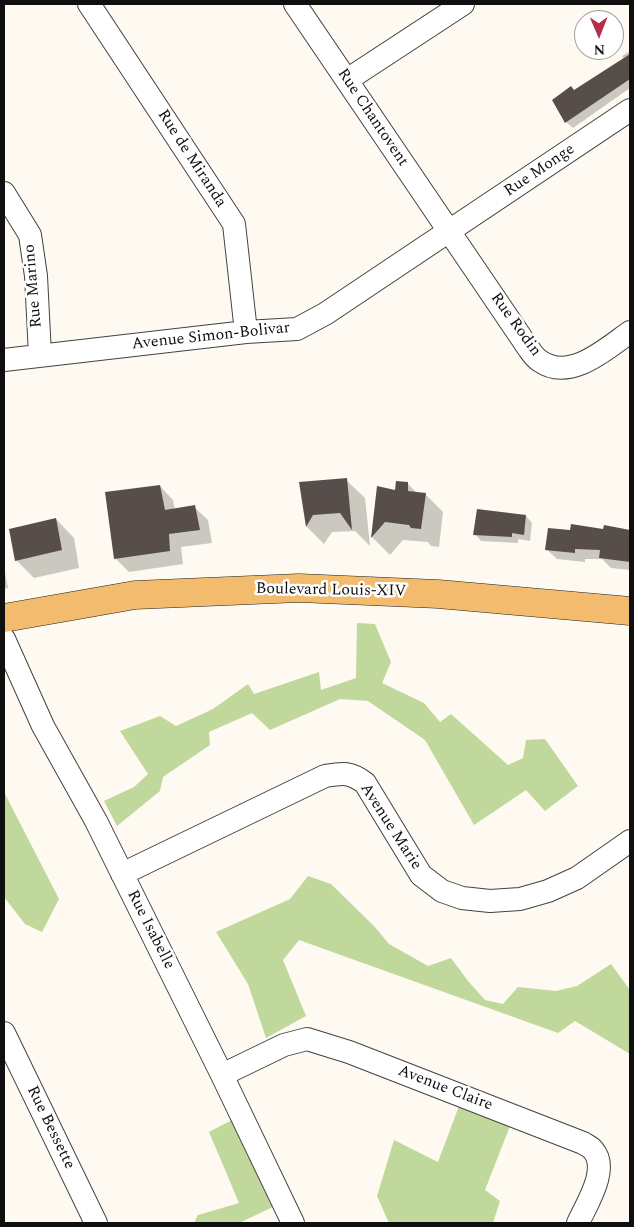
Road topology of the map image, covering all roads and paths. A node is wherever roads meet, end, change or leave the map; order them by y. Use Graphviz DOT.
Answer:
graph roads {
  1 [pos="89,4"];
  2 [pos="295,4"];
  3 [pos="464,4"];
  4 [pos="347,80"];
  5 [pos="630,110"];
  6 [pos="4,193"];
  7 [pos="450,231"];
  8 [pos="246,332"];
  9 [pos="630,332"];
  10 [pos="40,355"];
  11 [pos="4,360"];
  12 [pos="630,611"];
  13 [pos="4,618"];
  14 [pos="4,639"];
  15 [pos="629,844"];
  16 [pos="122,874"];
  17 [pos="4,1033"];
  18 [pos="222,1075"];
  19 [pos="96,1223"];
  20 [pos="293,1223"];
  21 [pos="578,1223"];
  1 -- 8 [label="street, Rue de Miranda"];
  2 -- 4 [label="street, Rue Chantovent"];
  3 -- 4 [label="street"];
  4 -- 7 [label="street, Rue Chantovent"];
  5 -- 7 [label="street, Rue Monge"];
  6 -- 10 [label="street, Rue Marino"];
  7 -- 8 [label="street, Avenue Simon-Bolivar"];
  7 -- 9 [label="street, Rue Rodin"];
  8 -- 10 [label="street, Avenue Simon-Bolivar"];
  10 -- 11 [label="street, Avenue Simon-Bolivar"];
  12 -- 13 [label="main road, Boulevard Louis-XIV"];
  14 -- 16 [label="street, Rue Isabelle"];
  15 -- 16 [label="street, Avenue Marie"];
  16 -- 18 [label="street, Rue Isabelle"];
  17 -- 19 [label="street, Rue Bessette"];
  18 -- 20 [label="street, Rue Isabelle"];
  18 -- 21 [label="street, Avenue Claire"];
}
